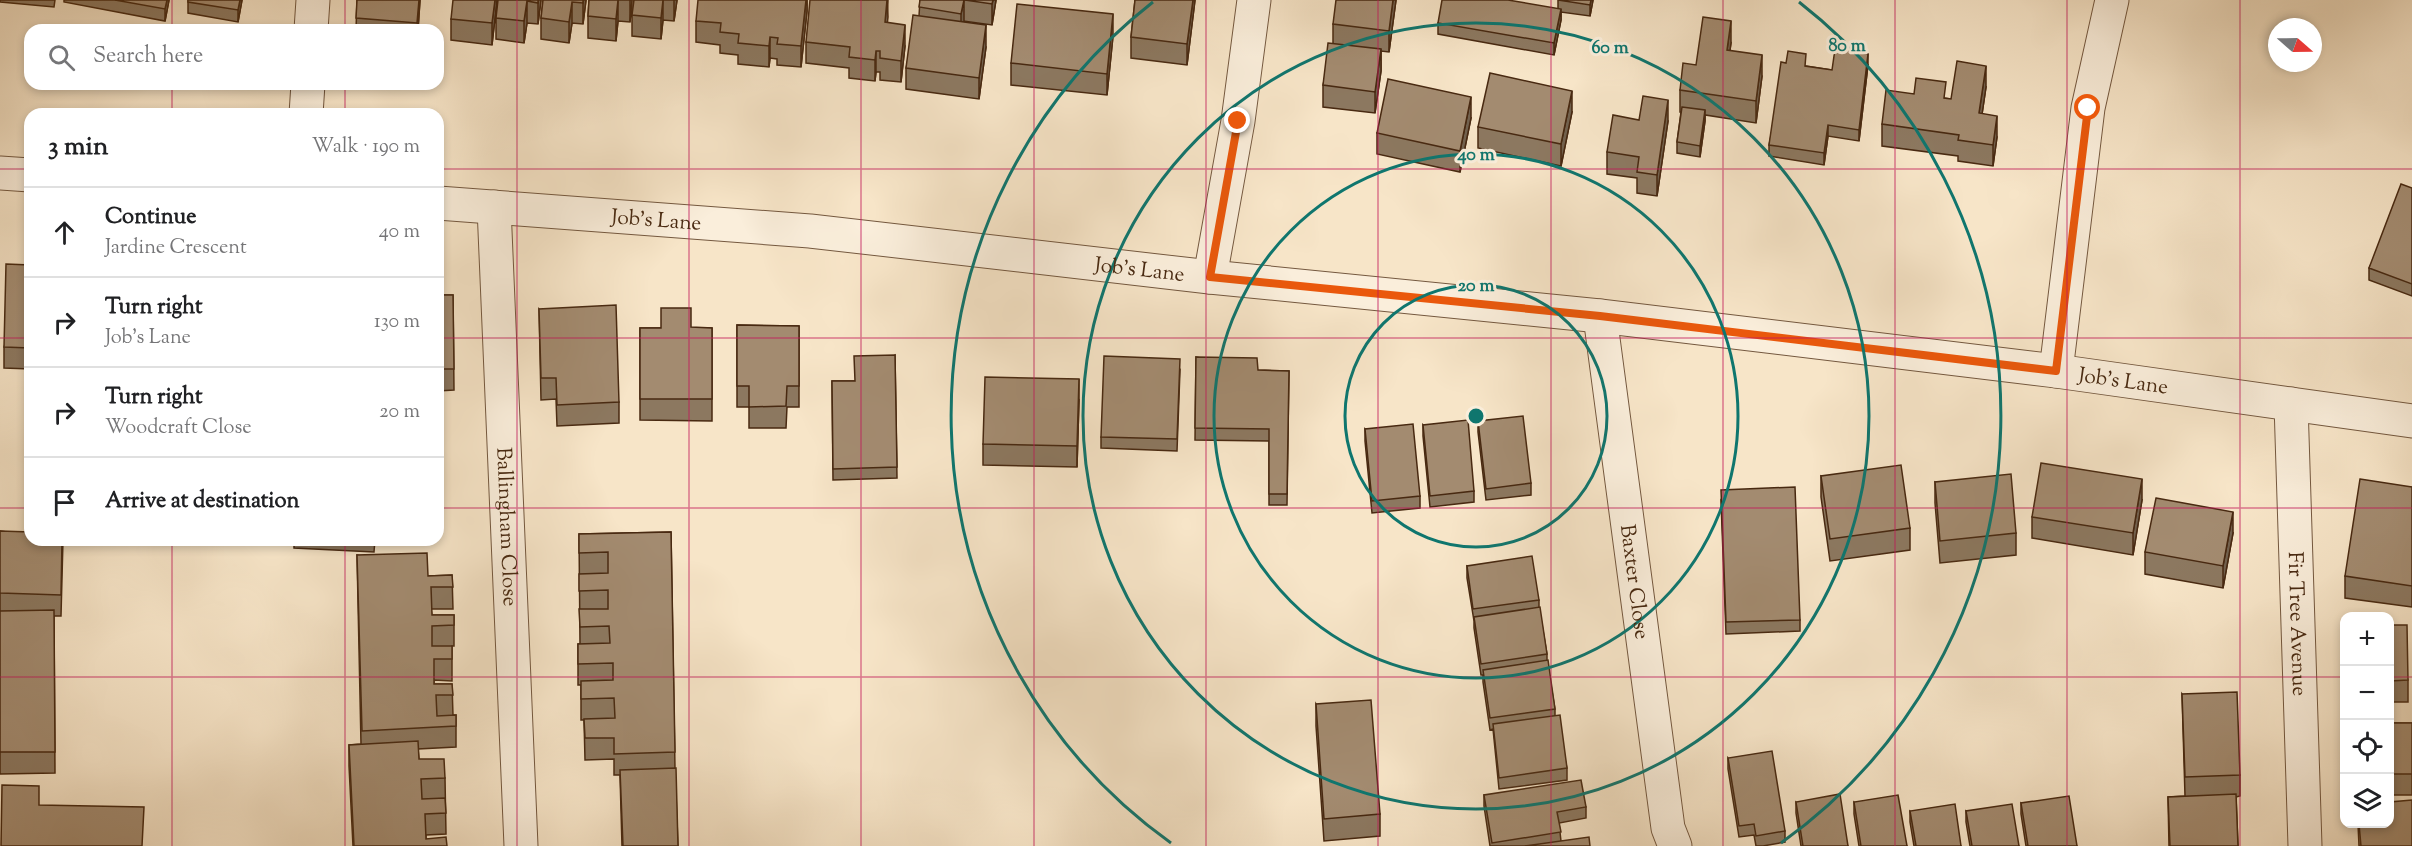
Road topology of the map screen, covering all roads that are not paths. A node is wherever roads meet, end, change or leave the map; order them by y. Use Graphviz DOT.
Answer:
graph roads {
  1 [pos="313,0"];
  2 [pos="1254,0"];
  3 [pos="2112,0"];
  4 [pos="311,24"];
  5 [pos="308,90"];
  6 [pos="306,108"];
  7 [pos="0,173"];
  8 [pos="24,175"];
  9 [pos="444,203"];
  10 [pos="494,207"];
  11 [pos="1210,277"];
  12 [pos="1600,316"];
  13 [pos="2056,371"];
  14 [pos="2291,404"];
  15 [pos="2412,421"];
  16 [pos="521,846"];
  17 [pos="1675,846"];
  18 [pos="2305,846"];
  1 -- 4 [label="street"];
  2 -- 11 [label="street"];
  3 -- 13 [label="street"];
  5 -- 6 [label="street"];
  7 -- 8 [label="street"];
  9 -- 10 [label="street, Job's Lane"];
  10 -- 11 [label="street, Job's Lane"];
  10 -- 16 [label="street, Ballingham Close"];
  11 -- 12 [label="street, Job's Lane"];
  12 -- 13 [label="street, Job's Lane"];
  12 -- 17 [label="street, Baxter Close"];
  13 -- 14 [label="street, Job's Lane"];
  14 -- 15 [label="street, Job's Lane"];
  14 -- 18 [label="street, Fir Tree Avenue"];
}
